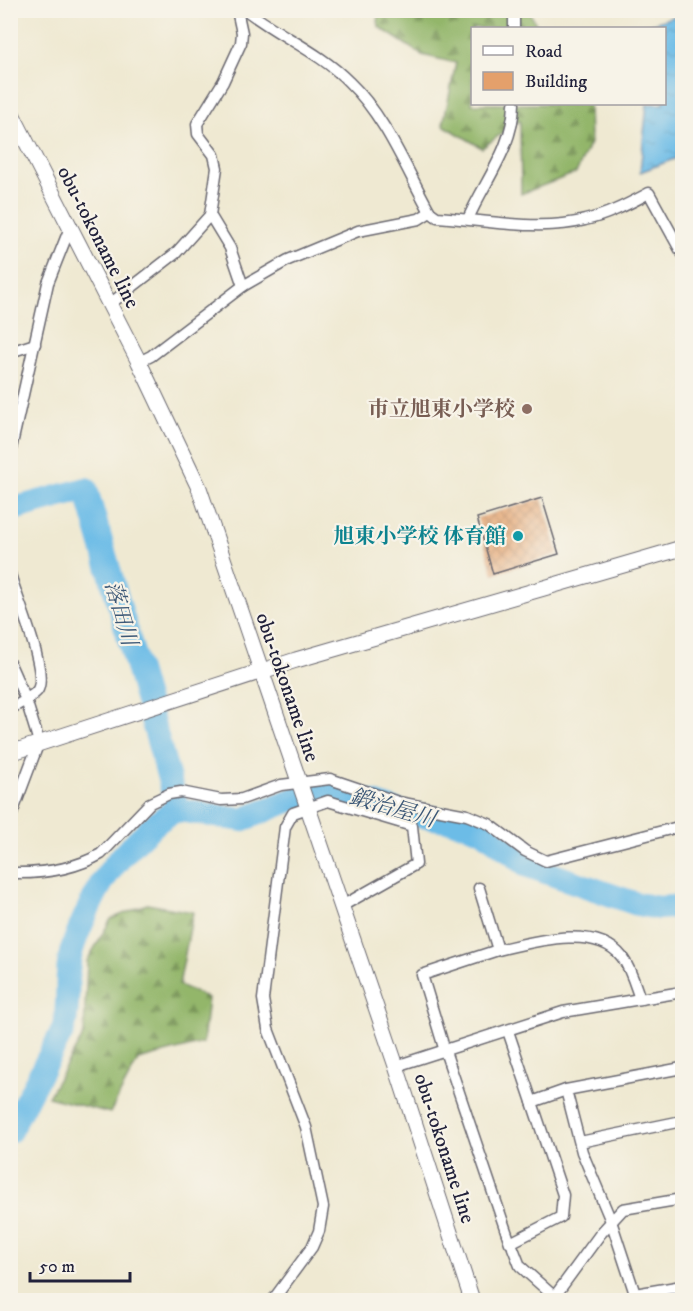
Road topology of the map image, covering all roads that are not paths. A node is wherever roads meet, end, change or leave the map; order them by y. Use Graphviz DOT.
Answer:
graph roads {
  1 [pos="237,10"];
  2 [pos="246,10"];
  3 [pos="514,10"];
  4 [pos="514,27"];
  5 [pos="514,105"];
  6 [pos="10,110"];
  7 [pos="430,212"];
  8 [pos="210,215"];
  9 [pos="468,219"];
  10 [pos="70,225"];
  11 [pos="682,253"];
  12 [pos="243,286"];
  13 [pos="110,304"];
  14 [pos="35,344"];
  15 [pos="10,352"];
  16 [pos="139,362"];
  17 [pos="10,453"];
  18 [pos="682,548"];
  19 [pos="10,574"];
  20 [pos="10,664"];
  21 [pos="259,671"];
  22 [pos="26,700"];
  23 [pos="10,709"];
  24 [pos="39,742"];
  25 [pos="10,753"];
  26 [pos="303,796"];
  27 [pos="10,819"];
  28 [pos="682,826"];
  29 [pos="10,873"];
  30 [pos="479,888"];
  31 [pos="342,906"];
  32 [pos="498,950"];
  33 [pos="682,992"];
  34 [pos="640,999"];
  35 [pos="508,1031"];
  36 [pos="445,1051"];
  37 [pos="396,1066"];
  38 [pos="682,1068"];
  39 [pos="566,1090"];
  40 [pos="532,1102"];
  41 [pos="682,1121"];
  42 [pos="580,1142"];
  43 [pos="682,1199"];
  44 [pos="611,1221"];
  45 [pos="513,1248"];
  46 [pos="682,1286"];
  47 [pos="636,1297"];
  48 [pos="555,1299"];
  49 [pos="273,1300"];
  50 [pos="472,1300"];
  1 -- 8 [label="street"];
  2 -- 7 [label="street"];
  3 -- 4 [label="street"];
  5 -- 9 [label="street"];
  6 -- 10 [label="main road, obu-tokoname line"];
  7 -- 9 [label="street"];
  7 -- 12 [label="street"];
  8 -- 12 [label="street"];
  8 -- 13 [label="street"];
  9 -- 11 [label="street"];
  10 -- 13 [label="main road, obu-tokoname line"];
  10 -- 14 [label="street"];
  12 -- 16 [label="street"];
  13 -- 16 [label="main road, obu-tokoname line"];
  14 -- 15 [label="street"];
  14 -- 17 [label="street"];
  16 -- 21 [label="main road, obu-tokoname line"];
  18 -- 21 [label="main road"];
  19 -- 22 [label="street"];
  20 -- 22 [label="street"];
  21 -- 24 [label="main road"];
  21 -- 26 [label="main road, obu-tokoname line"];
  22 -- 23 [label="street"];
  22 -- 24 [label="street"];
  24 -- 25 [label="main road"];
  24 -- 27 [label="street"];
  26 -- 28 [label="street"];
  26 -- 29 [label="street"];
  26 -- 31 [label="main road, obu-tokoname line"];
  26 -- 31 [label="street"];
  26 -- 49 [label="street"];
  30 -- 32 [label="street"];
  31 -- 37 [label="main road, obu-tokoname line"];
  32 -- 34 [label="street"];
  32 -- 36 [label="street"];
  33 -- 34 [label="street"];
  34 -- 35 [label="street"];
  35 -- 36 [label="street"];
  35 -- 40 [label="street"];
  36 -- 37 [label="street"];
  36 -- 40 [label="street"];
  37 -- 50 [label="main road, obu-tokoname line"];
  38 -- 39 [label="street"];
  39 -- 40 [label="street"];
  39 -- 42 [label="street"];
  41 -- 42 [label="street"];
  42 -- 44 [label="street"];
  43 -- 44 [label="street"];
  44 -- 47 [label="street"];
  44 -- 48 [label="street"];
  45 -- 48 [label="street"];
  46 -- 47 [label="street"];
}
